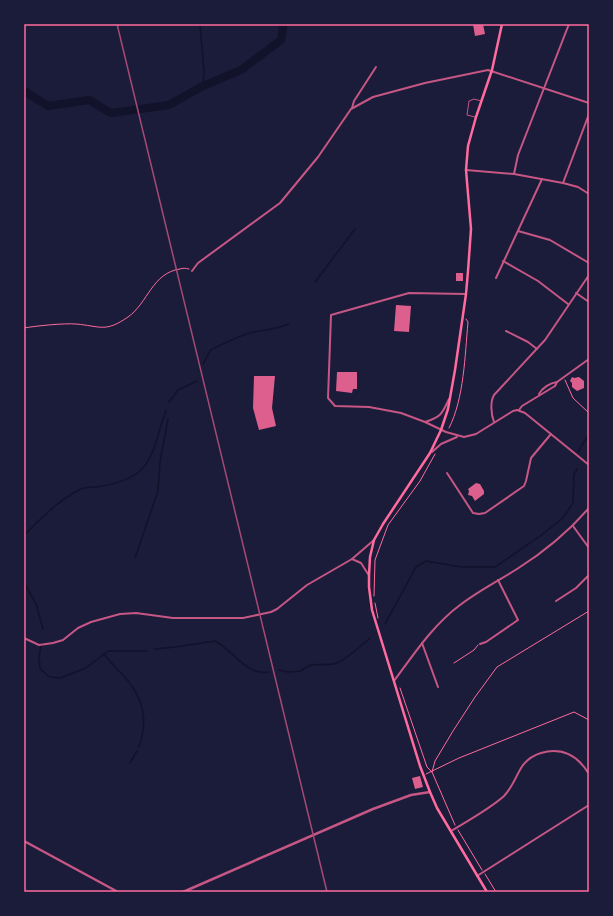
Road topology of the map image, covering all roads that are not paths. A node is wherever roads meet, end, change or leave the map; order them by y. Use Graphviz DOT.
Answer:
graph roads {
  1 [pos="502,24"];
  2 [pos="569,24"];
  3 [pos="376,67"];
  4 [pos="492,70"];
  5 [pos="544,88"];
  6 [pos="481,102"];
  7 [pos="589,103"];
  8 [pos="351,109"];
  9 [pos="589,114"];
  10 [pos="476,117"];
  11 [pos="466,170"];
  12 [pos="514,174"];
  13 [pos="542,179"];
  14 [pos="563,183"];
  15 [pos="589,194"];
  16 [pos="518,232"];
  17 [pos="503,260"];
  18 [pos="589,263"];
  19 [pos="192,271"];
  20 [pos="589,275"];
  21 [pos="496,278"];
  22 [pos="576,293"];
  23 [pos="466,294"];
  24 [pos="589,302"];
  25 [pos="568,304"];
  26 [pos="506,332"];
  27 [pos="537,349"];
  28 [pos="589,359"];
  29 [pos="451,394"];
  30 [pos="520,410"];
  31 [pos="426,422"];
  32 [pos="494,422"];
  33 [pos="441,430"];
  34 [pos="551,434"];
  35 [pos="458,436"];
  36 [pos="430,453"];
  37 [pos="589,465"];
  38 [pos="447,473"];
  39 [pos="589,508"];
  40 [pos="573,526"];
  41 [pos="374,540"];
  42 [pos="589,548"];
  43 [pos="352,559"];
  44 [pos="369,574"];
  45 [pos="589,575"];
  46 [pos="498,580"];
  47 [pos="556,601"];
  48 [pos="24,638"];
  49 [pos="422,643"];
  50 [pos="480,644"];
  51 [pos="394,681"];
  52 [pos="438,687"];
  53 [pos="589,774"];
  54 [pos="430,792"];
  55 [pos="589,805"];
  56 [pos="450,831"];
  57 [pos="24,841"];
  58 [pos="477,876"];
  59 [pos="118,892"];
  60 [pos="183,892"];
  61 [pos="487,892"];
  1 -- 4 [label="main road"];
  2 -- 5 [label="street"];
  3 -- 8 [label="street"];
  4 -- 5 [label="street"];
  4 -- 6 [label="main road"];
  4 -- 8 [label="street"];
  5 -- 7 [label="street"];
  5 -- 12 [label="street"];
  6 -- 10 [label="main road"];
  6 -- 10 [label="lane"];
  8 -- 19 [label="street"];
  9 -- 14 [label="street"];
  10 -- 11 [label="main road"];
  11 -- 12 [label="street"];
  11 -- 23 [label="main road"];
  12 -- 13 [label="street"];
  13 -- 14 [label="street"];
  13 -- 16 [label="street"];
  14 -- 15 [label="street"];
  16 -- 17 [label="street"];
  16 -- 18 [label="street"];
  17 -- 21 [label="street"];
  17 -- 25 [label="street"];
  20 -- 22 [label="street"];
  22 -- 24 [label="street"];
  22 -- 25 [label="street"];
  23 -- 29 [label="main road"];
  23 -- 31 [label="street"];
  25 -- 27 [label="street"];
  26 -- 27 [label="street"];
  27 -- 32 [label="street"];
  28 -- 30 [label="street"];
  29 -- 31 [label="street"];
  29 -- 33 [label="main road"];
  30 -- 32 [label="street"];
  30 -- 34 [label="street"];
  31 -- 33 [label="street"];
  32 -- 35 [label="street"];
  33 -- 35 [label="street"];
  33 -- 36 [label="main road"];
  34 -- 37 [label="street"];
  34 -- 38 [label="street"];
  35 -- 36 [label="street"];
  36 -- 41 [label="main road"];
  39 -- 40 [label="street"];
  40 -- 42 [label="street"];
  40 -- 46 [label="street"];
  41 -- 43 [label="street"];
  41 -- 44 [label="main road"];
  43 -- 44 [label="street"];
  43 -- 48 [label="street"];
  44 -- 51 [label="main road"];
  45 -- 47 [label="street"];
  46 -- 49 [label="street"];
  46 -- 50 [label="street"];
  49 -- 51 [label="street"];
  49 -- 52 [label="street"];
  51 -- 54 [label="main road"];
  53 -- 56 [label="street"];
  54 -- 56 [label="main road"];
  54 -- 60 [label="street"];
  55 -- 58 [label="street"];
  56 -- 58 [label="main road"];
  57 -- 59 [label="street"];
  58 -- 61 [label="main road"];
}
